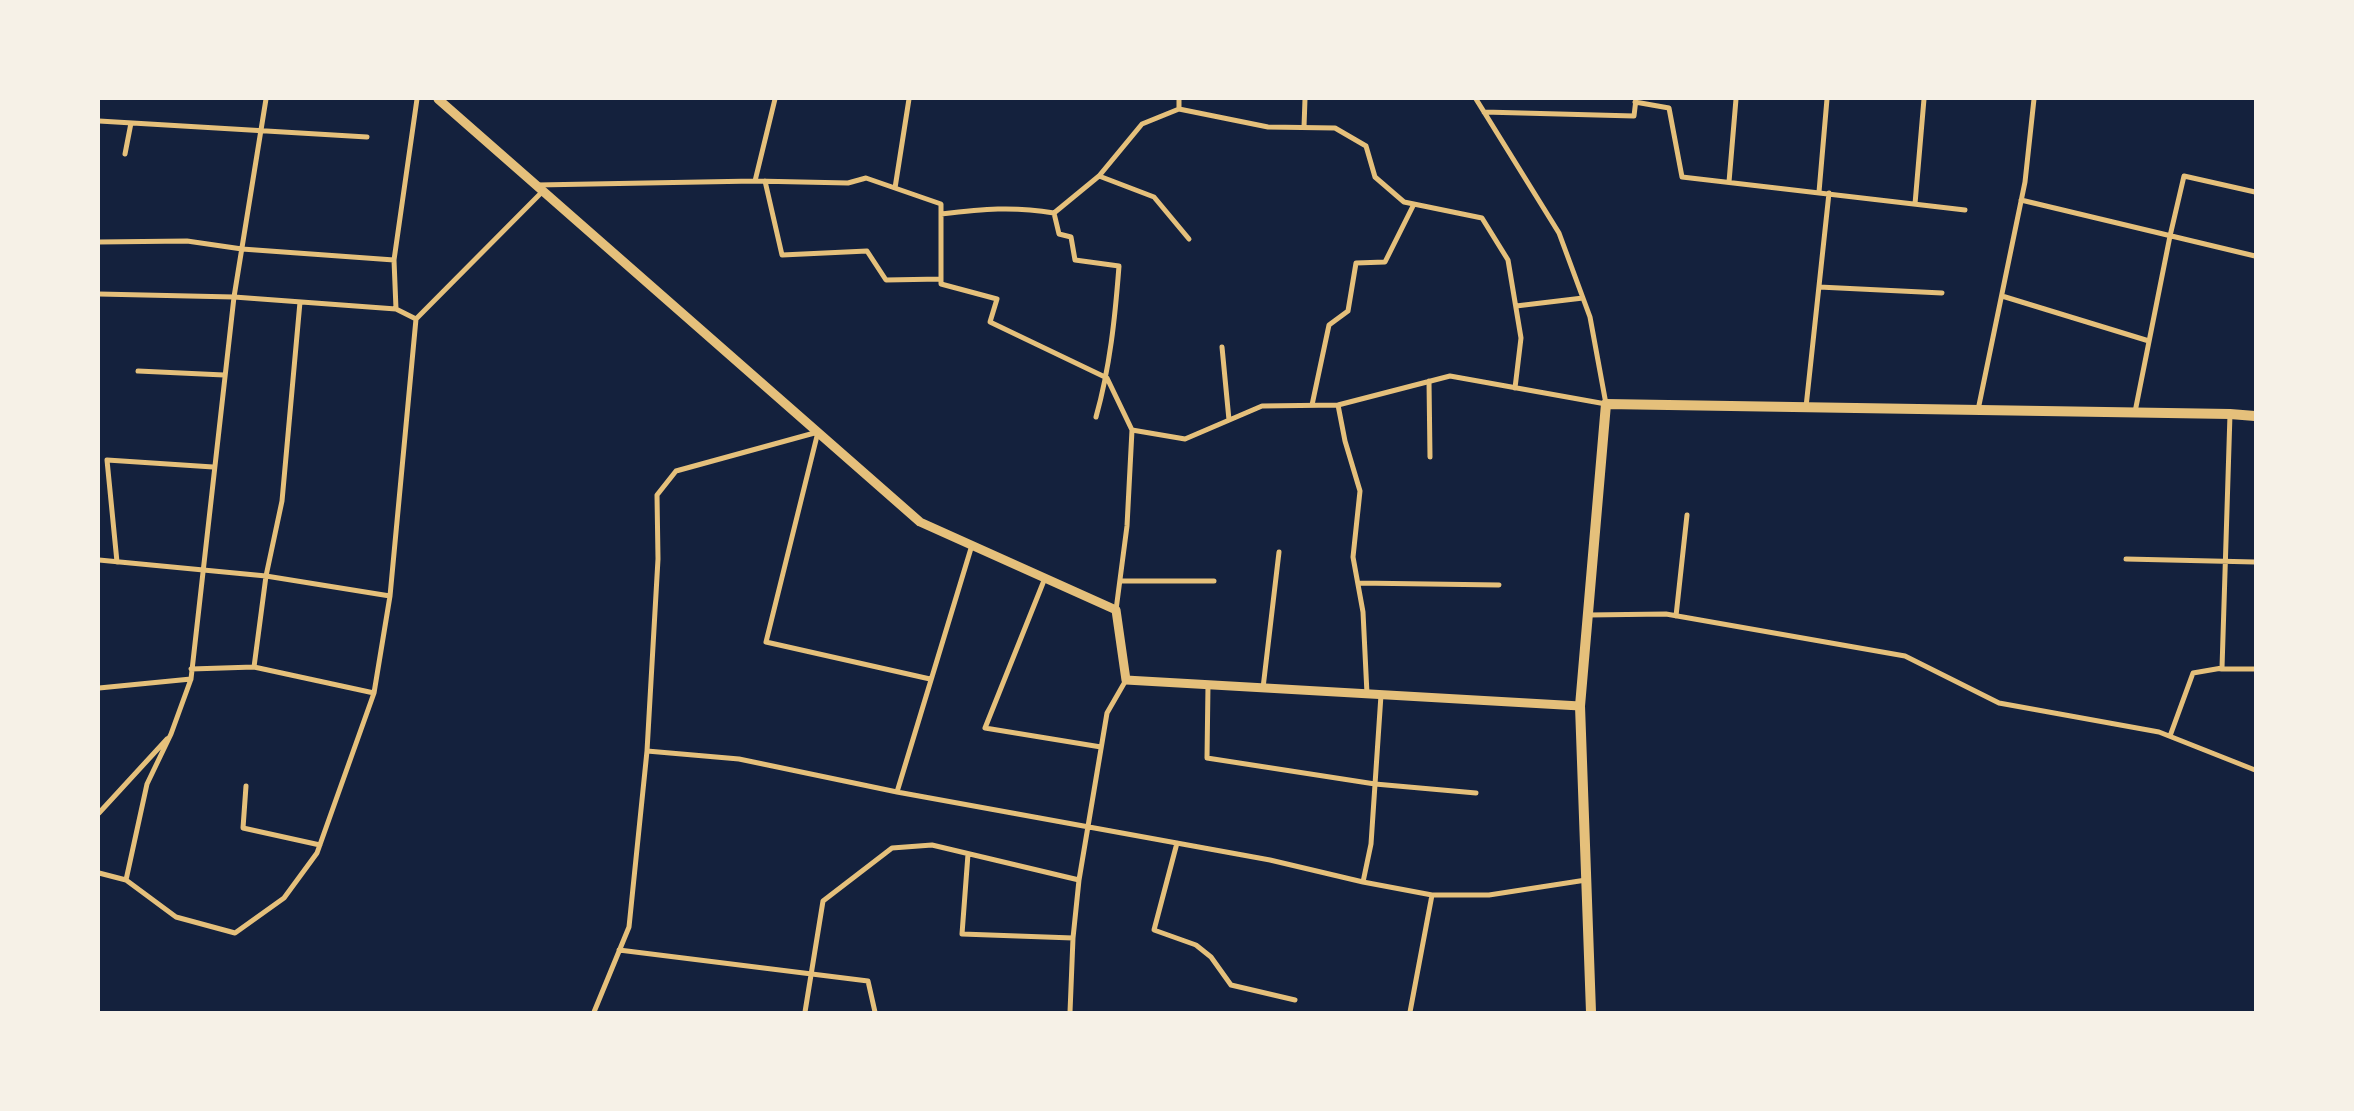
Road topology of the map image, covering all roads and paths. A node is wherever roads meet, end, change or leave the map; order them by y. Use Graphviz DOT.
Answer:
graph roads {
  1 [pos="266,99"];
  2 [pos="417,99"];
  3 [pos="438,99"];
  4 [pos="776,99"];
  5 [pos="909,99"];
  6 [pos="1179,99"];
  7 [pos="1305,99"];
  8 [pos="1476,99"];
  9 [pos="1736,99"];
  10 [pos="1827,99"];
  11 [pos="1924,99"];
  12 [pos="2034,99"];
  13 [pos="1636,100"];
  14 [pos="1179,110"];
  15 [pos="1484,112"];
  16 [pos="99,121"];
  17 [pos="131,123"];
  18 [pos="1304,127"];
  19 [pos="261,131"];
  20 [pos="367,137"];
  21 [pos="125,154"];
  22 [pos="1099,176"];
  23 [pos="755,181"];
  24 [pos="765,181"];
  25 [pos="1729,182"];
  26 [pos="540,188"];
  27 [pos="895,188"];
  28 [pos="1819,192"];
  29 [pos="2255,192"];
  30 [pos="1829,193"];
  31 [pos="2021,200"];
  32 [pos="1414,204"];
  33 [pos="1915,204"];
  34 [pos="1965,210"];
  35 [pos="1054,213"];
  36 [pos="941,214"];
  37 [pos="2170,236"];
  38 [pos="1189,239"];
  39 [pos="99,242"];
  40 [pos="242,249"];
  41 [pos="2255,256"];
  42 [pos="394,260"];
  43 [pos="940,279"];
  44 [pos="1819,287"];
  45 [pos="1942,293"];
  46 [pos="99,294"];
  47 [pos="2002,296"];
  48 [pos="234,298"];
  49 [pos="1583,298"];
  50 [pos="300,302"];
  51 [pos="1516,306"];
  52 [pos="396,309"];
  53 [pos="416,319"];
  54 [pos="2149,341"];
  55 [pos="1222,347"];
  56 [pos="138,370"];
  57 [pos="224,375"];
  58 [pos="1107,378"];
  59 [pos="1429,381"];
  60 [pos="1515,388"];
  61 [pos="1606,404"];
  62 [pos="1312,405"];
  63 [pos="1338,405"];
  64 [pos="1806,407"];
  65 [pos="1978,410"];
  66 [pos="2135,412"];
  67 [pos="2230,414"];
  68 [pos="2255,416"];
  69 [pos="1096,417"];
  70 [pos="1229,420"];
  71 [pos="1132,430"];
  72 [pos="818,432"];
  73 [pos="1430,457"];
  74 [pos="213,467"];
  75 [pos="1687,515"];
  76 [pos="972,545"];
  77 [pos="1279,552"];
  78 [pos="2126,559"];
  79 [pos="99,560"];
  80 [pos="117,562"];
  81 [pos="2225,562"];
  82 [pos="2255,562"];
  83 [pos="202,571"];
  84 [pos="266,576"];
  85 [pos="1045,578"];
  86 [pos="1120,582"];
  87 [pos="1214,582"];
  88 [pos="1358,583"];
  89 [pos="1499,585"];
  90 [pos="390,596"];
  91 [pos="1116,610"];
  92 [pos="1588,615"];
  93 [pos="1676,616"];
  94 [pos="254,667"];
  95 [pos="192,669"];
  96 [pos="2221,669"];
  97 [pos="2255,669"];
  98 [pos="190,679"];
  99 [pos="930,679"];
  100 [pos="1126,680"];
  101 [pos="1208,685"];
  102 [pos="99,688"];
  103 [pos="1263,688"];
  104 [pos="374,693"];
  105 [pos="1367,694"];
  106 [pos="1381,695"];
  107 [pos="1580,706"];
  108 [pos="171,734"];
  109 [pos="2170,736"];
  110 [pos="1101,748"];
  111 [pos="647,751"];
  112 [pos="2255,770"];
  113 [pos="1375,784"];
  114 [pos="246,786"];
  115 [pos="897,792"];
  116 [pos="1476,793"];
  117 [pos="99,814"];
  118 [pos="1088,827"];
  119 [pos="1177,843"];
  120 [pos="320,845"];
  121 [pos="968,854"];
  122 [pos="99,873"];
  123 [pos="126,880"];
  124 [pos="1079,880"];
  125 [pos="1586,880"];
  126 [pos="1363,882"];
  127 [pos="1432,895"];
  128 [pos="1074,938"];
  129 [pos="619,950"];
  130 [pos="811,974"];
  131 [pos="1295,1000"];
  132 [pos="594,1012"];
  133 [pos="805,1012"];
  134 [pos="875,1012"];
  135 [pos="1070,1012"];
  136 [pos="1410,1012"];
  137 [pos="1591,1012"];
  1 -- 19 [label="street"];
  2 -- 42 [label="street"];
  3 -- 26 [label="street"];
  4 -- 23 [label="street"];
  5 -- 27 [label="street"];
  6 -- 14 [label="street"];
  7 -- 18 [label="street"];
  8 -- 15 [label="street"];
  9 -- 25 [label="street"];
  10 -- 28 [label="street"];
  11 -- 33 [label="street"];
  12 -- 31 [label="street"];
  13 -- 15 [label="street"];
  13 -- 25 [label="street"];
  14 -- 18 [label="street"];
  14 -- 22 [label="street"];
  15 -- 49 [label="street"];
  16 -- 17 [label="street"];
  17 -- 19 [label="street"];
  17 -- 21 [label="street"];
  18 -- 32 [label="street"];
  19 -- 20 [label="street"];
  19 -- 40 [label="street"];
  22 -- 35 [label="street"];
  22 -- 38 [label="street"];
  23 -- 24 [label="street"];
  23 -- 26 [label="street"];
  24 -- 27 [label="street"];
  24 -- 43 [label="street"];
  25 -- 28 [label="street"];
  26 -- 53 [label="street"];
  26 -- 72 [label="street"];
  27 -- 36 [label="street"];
  28 -- 30 [label="street"];
  29 -- 37 [label="street"];
  30 -- 33 [label="street"];
  30 -- 44 [label="street"];
  31 -- 37 [label="street"];
  31 -- 47 [label="street"];
  32 -- 51 [label="street"];
  32 -- 62 [label="street"];
  33 -- 34 [label="street"];
  35 -- 36 [label="street"];
  35 -- 58 [label="street"];
  36 -- 43 [label="street"];
  37 -- 41 [label="street"];
  37 -- 54 [label="street"];
  39 -- 40 [label="street"];
  40 -- 42 [label="street"];
  40 -- 48 [label="street"];
  42 -- 52 [label="street"];
  43 -- 58 [label="street"];
  44 -- 45 [label="street"];
  44 -- 64 [label="street"];
  46 -- 48 [label="street"];
  47 -- 54 [label="street"];
  47 -- 65 [label="street"];
  48 -- 50 [label="street"];
  48 -- 57 [label="street"];
  49 -- 51 [label="street"];
  49 -- 61 [label="street"];
  50 -- 52 [label="street"];
  50 -- 84 [label="street"];
  51 -- 60 [label="street"];
  52 -- 53 [label="street"];
  53 -- 90 [label="street"];
  54 -- 66 [label="street"];
  55 -- 70 [label="street"];
  56 -- 57 [label="street"];
  57 -- 74 [label="street"];
  58 -- 69 [label="street"];
  58 -- 71 [label="street"];
  59 -- 60 [label="street"];
  59 -- 63 [label="street"];
  59 -- 73 [label="street"];
  60 -- 61 [label="street"];
  61 -- 64 [label="main road"];
  61 -- 92 [label="main road"];
  62 -- 63 [label="street"];
  62 -- 70 [label="street"];
  63 -- 88 [label="street"];
  64 -- 65 [label="main road"];
  65 -- 66 [label="main road"];
  66 -- 67 [label="main road"];
  67 -- 68 [label="main road"];
  67 -- 81 [label="street"];
  70 -- 71 [label="street"];
  71 -- 86 [label="street"];
  72 -- 76 [label="street"];
  72 -- 99 [label="street"];
  72 -- 111 [label="street"];
  74 -- 80 [label="street"];
  74 -- 83 [label="street"];
  75 -- 93 [label="street"];
  76 -- 85 [label="street"];
  76 -- 99 [label="street"];
  77 -- 103 [label="street"];
  78 -- 81 [label="street"];
  79 -- 80 [label="street"];
  80 -- 83 [label="street"];
  81 -- 82 [label="street"];
  81 -- 96 [label="street"];
  83 -- 84 [label="street"];
  83 -- 95 [label="street"];
  84 -- 90 [label="street"];
  84 -- 94 [label="street"];
  85 -- 91 [label="street"];
  85 -- 110 [label="street"];
  86 -- 87 [label="street"];
  86 -- 91 [label="street"];
  88 -- 89 [label="street"];
  88 -- 105 [label="street"];
  90 -- 104 [label="street"];
  91 -- 100 [label="street"];
  92 -- 93 [label="street"];
  92 -- 107 [label="main road"];
  93 -- 109 [label="street"];
  94 -- 95 [label="street"];
  94 -- 104 [label="street"];
  95 -- 98 [label="street"];
  96 -- 97 [label="street"];
  96 -- 109 [label="street"];
  98 -- 102 [label="street"];
  98 -- 108 [label="street"];
  99 -- 115 [label="street"];
  100 -- 101 [label="street"];
  100 -- 110 [label="street"];
  101 -- 103 [label="street"];
  101 -- 113 [label="street"];
  103 -- 105 [label="street"];
  104 -- 120 [label="street"];
  105 -- 106 [label="street"];
  106 -- 107 [label="street"];
  106 -- 113 [label="street"];
  107 -- 125 [label="main road"];
  108 -- 117 [label="street"];
  108 -- 123 [label="street"];
  109 -- 112 [label="street"];
  110 -- 118 [label="street"];
  111 -- 115 [label="street"];
  111 -- 129 [label="street"];
  113 -- 116 [label="street"];
  113 -- 126 [label="street"];
  114 -- 120 [label="street"];
  115 -- 118 [label="street"];
  118 -- 119 [label="street"];
  118 -- 124 [label="street"];
  119 -- 126 [label="street"];
  119 -- 131 [label="street"];
  120 -- 123 [label="street"];
  121 -- 124 [label="street"];
  121 -- 128 [label="street"];
  121 -- 130 [label="street"];
  122 -- 123 [label="street"];
  124 -- 128 [label="street"];
  125 -- 127 [label="street"];
  125 -- 137 [label="main road"];
  126 -- 127 [label="street"];
  127 -- 136 [label="street"];
  128 -- 135 [label="street"];
  129 -- 130 [label="street"];
  129 -- 132 [label="street"];
  130 -- 133 [label="street"];
  130 -- 134 [label="street"];
}
